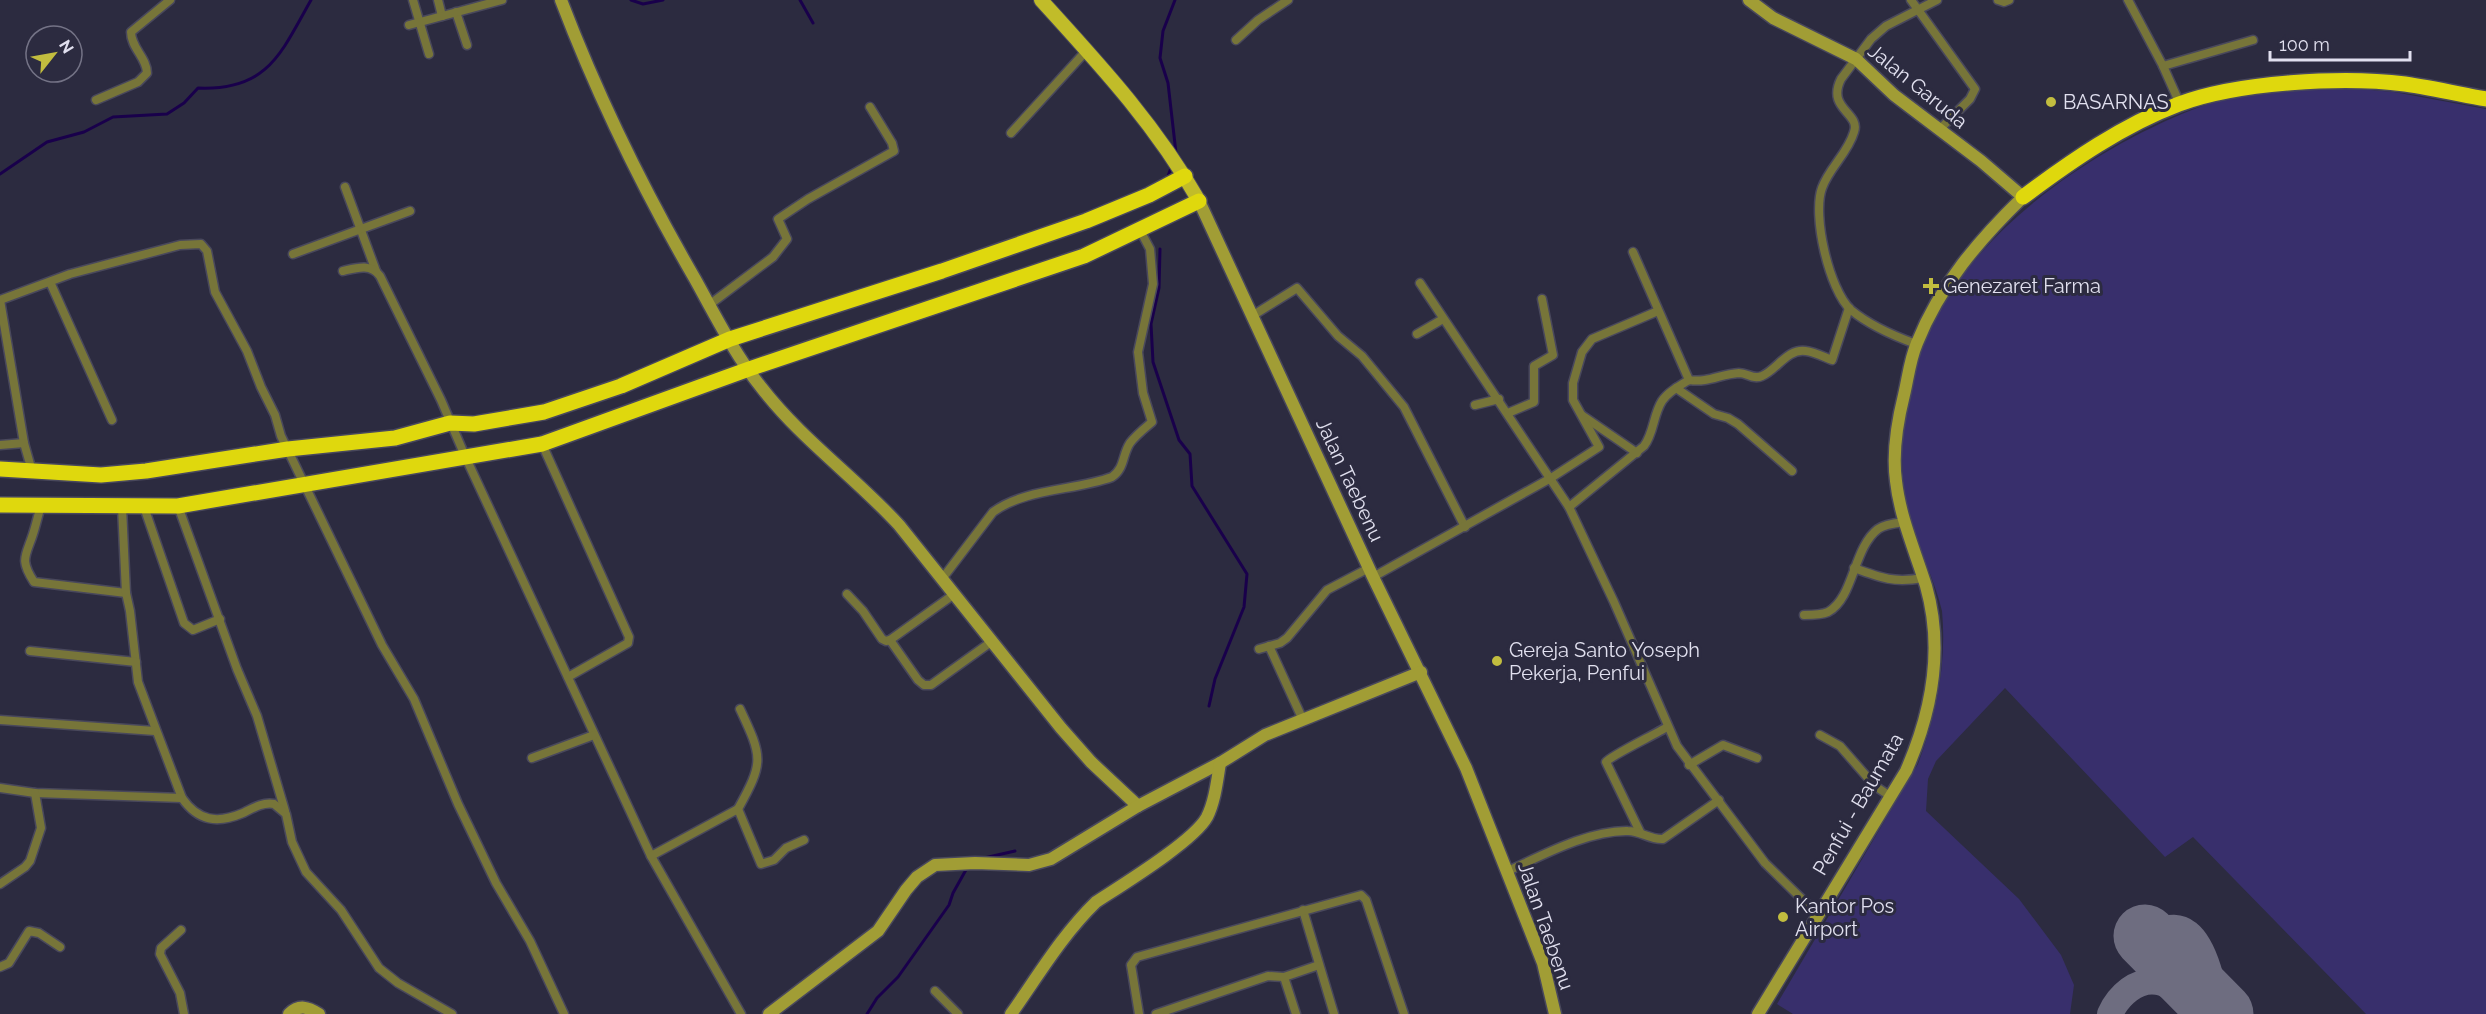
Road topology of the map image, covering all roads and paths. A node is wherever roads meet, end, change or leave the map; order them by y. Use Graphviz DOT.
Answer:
graph roads {
  1 [pos="170,0"];
  2 [pos="413,0"];
  3 [pos="438,0"];
  4 [pos="502,0"];
  5 [pos="561,0"];
  6 [pos="1041,0"];
  7 [pos="1288,0"];
  8 [pos="1749,0"];
  9 [pos="1911,0"];
  10 [pos="1937,0"];
  11 [pos="1998,0"];
  12 [pos="2009,0"];
  13 [pos="2131,1"];
  14 [pos="476,3"];
  15 [pos="1919,9"];
  16 [pos="456,12"];
  17 [pos="442,16"];
  18 [pos="419,22"];
  19 [pos="408,25"];
  20 [pos="1236,40"];
  21 [pos="2253,40"];
  22 [pos="467,45"];
  23 [pos="1087,50"];
  24 [pos="429,54"];
  25 [pos="1856,59"];
  26 [pos="2163,66"];
  27 [pos="2486,99"];
  28 [pos="96,100"];
  29 [pos="2180,104"];
  30 [pos="870,107"];
  31 [pos="1939,130"];
  32 [pos="1011,133"];
  33 [pos="1182,170"];
  34 [pos="345,187"];
  35 [pos="2023,197"];
  36 [pos="1199,201"];
  37 [pos="410,211"];
  38 [pos="361,229"];
  39 [pos="1140,230"];
  40 [pos="1633,252"];
  41 [pos="294,254"];
  42 [pos="344,271"];
  43 [pos="376,271"];
  44 [pos="50,282"];
  45 [pos="1420,283"];
  46 [pos="1542,299"];
  47 [pos="0,300"];
  48 [pos="710,305"];
  49 [pos="1849,308"];
  50 [pos="1658,311"];
  51 [pos="1252,316"];
  52 [pos="1443,319"];
  53 [pos="1417,334"];
  54 [pos="730,339"];
  55 [pos="1916,344"];
  56 [pos="749,369"];
  57 [pos="1689,380"];
  58 [pos="1676,388"];
  59 [pos="1499,399"];
  60 [pos="1475,405"];
  61 [pos="1508,412"];
  62 [pos="1581,414"];
  63 [pos="112,420"];
  64 [pos="450,423"];
  65 [pos="24,443"];
  66 [pos="542,444"];
  67 [pos="0,445"];
  68 [pos="288,449"];
  69 [pos="1636,453"];
  70 [pos="465,456"];
  71 [pos="0,469"];
  72 [pos="32,471"];
  73 [pos="1792,471"];
  74 [pos="1551,478"];
  75 [pos="305,485"];
  76 [pos="0,505"];
  77 [pos="41,506"];
  78 [pos="178,506"];
  79 [pos="122,507"];
  80 [pos="144,507"];
  81 [pos="1569,507"];
  82 [pos="1905,522"];
  83 [pos="1465,527"];
  84 [pos="1854,568"];
  85 [pos="1371,573"];
  86 [pos="1923,578"];
  87 [pos="942,579"];
  88 [pos="126,593"];
  89 [pos="847,594"];
  90 [pos="953,595"];
  91 [pos="1804,615"];
  92 [pos="220,619"];
  93 [pos="890,640"];
  94 [pos="991,642"];
  95 [pos="1269,646"];
  96 [pos="1259,649"];
  97 [pos="30,651"];
  98 [pos="136,662"];
  99 [pos="1420,672"];
  100 [pos="568,677"];
  101 [pos="740,709"];
  102 [pos="0,720"];
  103 [pos="1303,720"];
  104 [pos="1667,727"];
  105 [pos="155,731"];
  106 [pos="594,735"];
  107 [pos="1820,735"];
  108 [pos="532,758"];
  109 [pos="1757,758"];
  110 [pos="1220,763"];
  111 [pos="1689,765"];
  112 [pos="0,788"];
  113 [pos="35,793"];
  114 [pos="1890,796"];
  115 [pos="182,798"];
  116 [pos="1719,800"];
  117 [pos="1138,806"];
  118 [pos="738,809"];
  119 [pos="285,814"];
  120 [pos="1640,832"];
  121 [pos="804,840"];
  122 [pos="651,856"];
  123 [pos="1508,871"];
  124 [pos="0,884"];
  125 [pos="1303,910"];
  126 [pos="1819,911"];
  127 [pos="181,930"];
  128 [pos="60,947"];
  129 [pos="1319,965"];
  130 [pos="0,967"];
  131 [pos="1284,977"];
  132 [pos="935,992"];
  133 [pos="184,1014"];
  134 [pos="288,1014"];
  135 [pos="319,1014"];
  136 [pos="452,1014"];
  137 [pos="564,1014"];
  138 [pos="741,1014"];
  139 [pos="769,1014"];
  140 [pos="958,1014"];
  141 [pos="1011,1014"];
  142 [pos="1139,1014"];
  143 [pos="1156,1014"];
  144 [pos="1296,1014"];
  145 [pos="1334,1014"];
  146 [pos="1404,1014"];
  147 [pos="1555,1014"];
  148 [pos="1758,1014"];
  1 -- 28 [label="street"];
  2 -- 18 [label="street"];
  3 -- 17 [label="street"];
  4 -- 14 [label="street"];
  5 -- 48 [label="street"];
  6 -- 23 [label="main road, Jalan Taebenu"];
  7 -- 20 [label="street"];
  8 -- 25 [label="street, Jalan Garuda"];
  9 -- 15 [label="street"];
  10 -- 15 [label="street"];
  11 -- 12 [label="street"];
  13 -- 26 [label="street"];
  14 -- 16 [label="street"];
  15 -- 25 [label="street"];
  15 -- 31 [label="street"];
  16 -- 17 [label="street"];
  16 -- 22 [label="street"];
  17 -- 18 [label="street"];
  18 -- 19 [label="street"];
  18 -- 24 [label="street"];
  21 -- 26 [label="street"];
  23 -- 32 [label="street"];
  23 -- 33 [label="main road, Jalan Taebenu"];
  25 -- 31 [label="street, Jalan Garuda"];
  25 -- 49 [label="street"];
  26 -- 29 [label="street"];
  27 -- 29 [label="highway, Penfui - Baumata"];
  29 -- 35 [label="highway, Penfui - Baumata"];
  30 -- 48 [label="street"];
  31 -- 35 [label="street, Jalan Garuda"];
  33 -- 36 [label="main road, Jalan Taebenu"];
  33 -- 54 [label="highway"];
  34 -- 38 [label="street"];
  35 -- 55 [label="street, Penfui - Baumata"];
  36 -- 39 [label="highway"];
  36 -- 51 [label="street, Jalan Taebenu"];
  37 -- 38 [label="street"];
  38 -- 41 [label="street"];
  38 -- 43 [label="street"];
  39 -- 56 [label="highway"];
  39 -- 87 [label="street"];
  40 -- 50 [label="street"];
  42 -- 43 [label="street"];
  43 -- 64 [label="street"];
  44 -- 47 [label="street"];
  44 -- 63 [label="street"];
  44 -- 68 [label="street"];
  45 -- 52 [label="street"];
  46 -- 61 [label="street"];
  47 -- 65 [label="street"];
  48 -- 54 [label="street"];
  49 -- 55 [label="street"];
  49 -- 57 [label="street"];
  50 -- 57 [label="street"];
  50 -- 62 [label="street"];
  51 -- 83 [label="street"];
  51 -- 85 [label="street, Jalan Taebenu"];
  52 -- 53 [label="street"];
  52 -- 59 [label="street"];
  54 -- 56 [label="street"];
  54 -- 64 [label="highway"];
  55 -- 82 [label="street, Penfui - Baumata"];
  56 -- 66 [label="highway"];
  56 -- 87 [label="street"];
  57 -- 58 [label="street"];
  58 -- 69 [label="street"];
  58 -- 73 [label="street"];
  59 -- 60 [label="street"];
  59 -- 61 [label="street"];
  61 -- 74 [label="street"];
  62 -- 69 [label="street"];
  62 -- 74 [label="street"];
  64 -- 68 [label="highway"];
  64 -- 70 [label="street"];
  65 -- 67 [label="street"];
  65 -- 72 [label="street"];
  66 -- 70 [label="highway"];
  66 -- 100 [label="street"];
  68 -- 72 [label="highway"];
  68 -- 75 [label="street"];
  69 -- 81 [label="street"];
  70 -- 75 [label="highway"];
  70 -- 100 [label="street"];
  71 -- 72 [label="highway"];
  74 -- 81 [label="street"];
  74 -- 83 [label="street"];
  75 -- 78 [label="highway"];
  75 -- 137 [label="street"];
  76 -- 77 [label="highway"];
  77 -- 79 [label="highway"];
  77 -- 88 [label="street"];
  78 -- 80 [label="highway"];
  78 -- 92 [label="street"];
  79 -- 80 [label="highway"];
  79 -- 88 [label="street"];
  80 -- 92 [label="street"];
  81 -- 104 [label="street"];
  82 -- 84 [label="street"];
  82 -- 86 [label="street, Penfui - Baumata"];
  83 -- 85 [label="street"];
  84 -- 86 [label="street"];
  84 -- 91 [label="street"];
  85 -- 95 [label="street"];
  85 -- 99 [label="street, Jalan Taebenu"];
  86 -- 114 [label="street, Penfui - Baumata"];
  87 -- 90 [label="street"];
  88 -- 98 [label="street"];
  89 -- 93 [label="street"];
  90 -- 93 [label="street"];
  90 -- 94 [label="street"];
  92 -- 119 [label="street"];
  93 -- 94 [label="street"];
  94 -- 117 [label="street"];
  95 -- 96 [label="street"];
  95 -- 103 [label="street"];
  97 -- 98 [label="street"];
  98 -- 105 [label="street"];
  99 -- 103 [label="street"];
  99 -- 123 [label="street, Jalan Taebenu"];
  100 -- 106 [label="street"];
  101 -- 118 [label="street"];
  102 -- 105 [label="street"];
  103 -- 110 [label="street"];
  104 -- 111 [label="street"];
  104 -- 120 [label="street"];
  105 -- 115 [label="street"];
  106 -- 108 [label="street"];
  106 -- 122 [label="street"];
  107 -- 114 [label="street"];
  109 -- 111 [label="street"];
  110 -- 117 [label="street"];
  110 -- 141 [label="street"];
  111 -- 116 [label="street"];
  112 -- 113 [label="street"];
  113 -- 115 [label="street"];
  113 -- 124 [label="street"];
  114 -- 126 [label="street, Penfui - Baumata"];
  115 -- 119 [label="street"];
  116 -- 120 [label="street"];
  116 -- 126 [label="street"];
  117 -- 139 [label="street"];
  118 -- 121 [label="street"];
  118 -- 122 [label="street"];
  119 -- 136 [label="street"];
  120 -- 123 [label="street"];
  122 -- 138 [label="street"];
  123 -- 147 [label="street, Jalan Taebenu"];
  125 -- 129 [label="street"];
  125 -- 142 [label="street"];
  125 -- 146 [label="street"];
  126 -- 148 [label="street, Penfui - Baumata"];
  127 -- 133 [label="street"];
  128 -- 130 [label="street"];
  129 -- 131 [label="street"];
  129 -- 145 [label="street"];
  131 -- 143 [label="street"];
  131 -- 144 [label="street"];
  132 -- 140 [label="street"];
  134 -- 135 [label="street"];
}
